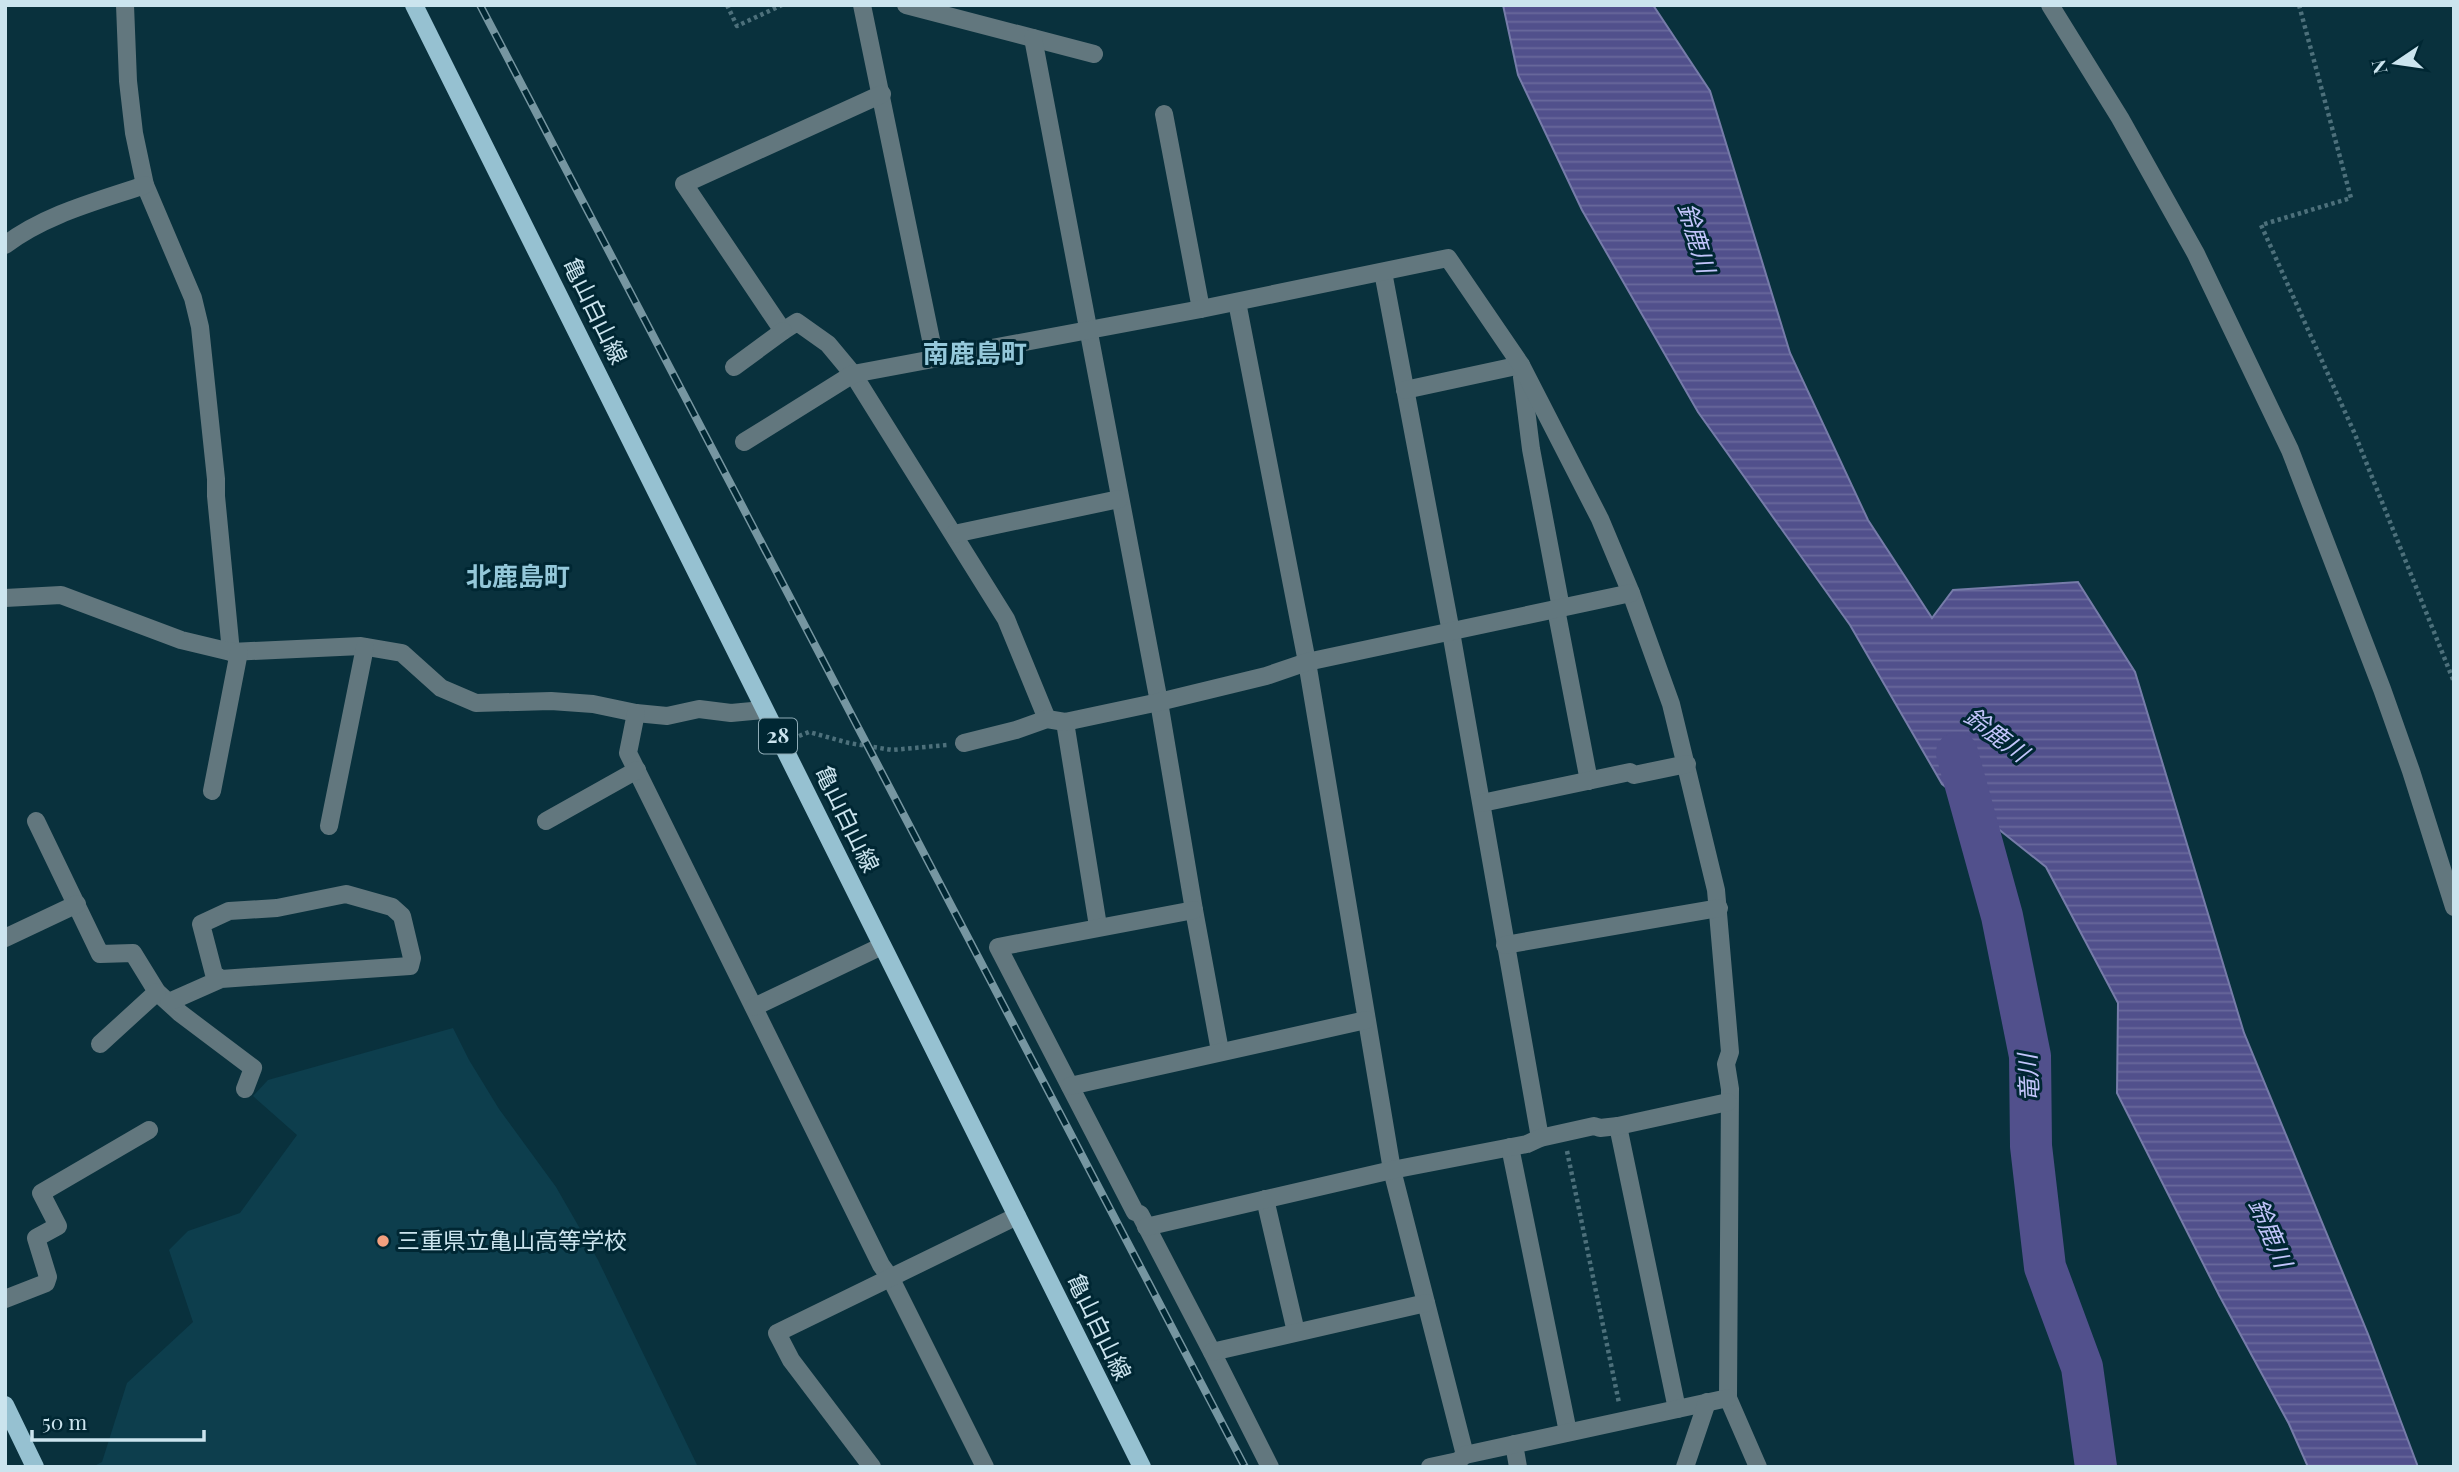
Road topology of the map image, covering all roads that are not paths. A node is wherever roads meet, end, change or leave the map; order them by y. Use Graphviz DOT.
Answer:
graph roads {
  1 [pos="125,5"];
  2 [pos="414,5"];
  3 [pos="862,5"];
  4 [pos="906,5"];
  5 [pos="2050,5"];
  6 [pos="1033,38"];
  7 [pos="1094,54"];
  8 [pos="881,93"];
  9 [pos="1164,114"];
  10 [pos="145,185"];
  11 [pos="5,245"];
  12 [pos="1382,272"];
  13 [pos="1237,302"];
  14 [pos="1202,309"];
  15 [pos="1089,330"];
  16 [pos="783,331"];
  17 [pos="935,359"];
  18 [pos="1521,365"];
  19 [pos="734,367"];
  20 [pos="853,374"];
  21 [pos="1405,390"];
  22 [pos="744,442"];
  23 [pos="1119,499"];
  24 [pos="954,534"];
  25 [pos="1631,593"];
  26 [pos="5,598"];
  27 [pos="1558,609"];
  28 [pos="1451,632"];
  29 [pos="365,647"];
  30 [pos="235,652"];
  31 [pos="1307,662"];
  32 [pos="1159,702"];
  33 [pos="763,710"];
  34 [pos="636,713"];
  35 [pos="1047,719"];
  36 [pos="1065,722"];
  37 [pos="964,743"];
  38 [pos="1687,764"];
  39 [pos="637,770"];
  40 [pos="1589,781"];
  41 [pos="212,791"];
  42 [pos="1482,803"];
  43 [pos="36,821"];
  44 [pos="546,821"];
  45 [pos="329,826"];
  46 [pos="77,904"];
  47 [pos="2454,907"];
  48 [pos="1719,908"];
  49 [pos="1194,910"];
  50 [pos="1098,926"];
  51 [pos="5,938"];
  52 [pos="1505,945"];
  53 [pos="882,946"];
  54 [pos="221,979"];
  55 [pos="163,997"];
  56 [pos="754,1007"];
  57 [pos="1366,1020"];
  58 [pos="100,1044"];
  59 [pos="1220,1051"];
  60 [pos="1070,1086"];
  61 [pos="245,1089"];
  62 [pos="1728,1102"];
  63 [pos="1618,1126"];
  64 [pos="149,1130"];
  65 [pos="1540,1138"];
  66 [pos="1510,1147"];
  67 [pos="1392,1170"];
  68 [pos="1265,1199"];
  69 [pos="1017,1216"];
  70 [pos="1146,1227"];
  71 [pos="891,1279"];
  72 [pos="5,1299"];
  73 [pos="1426,1303"];
  74 [pos="1296,1332"];
  75 [pos="1212,1352"];
  76 [pos="1728,1398"];
  77 [pos="1707,1402"];
  78 [pos="5,1405"];
  79 [pos="1677,1409"];
  80 [pos="1568,1432"];
  81 [pos="1514,1444"];
  82 [pos="1465,1455"];
  83 [pos="35,1467"];
  84 [pos="872,1467"];
  85 [pos="985,1467"];
  86 [pos="1142,1467"];
  87 [pos="1270,1467"];
  88 [pos="1430,1467"];
  89 [pos="1518,1467"];
  90 [pos="1685,1467"];
  91 [pos="1758,1467"];
  1 -- 10 [label="street"];
  2 -- 33 [label="main road, 亀山白山線 / 28"];
  3 -- 8 [label="street"];
  4 -- 6 [label="street"];
  5 -- 47 [label="street"];
  6 -- 7 [label="street"];
  6 -- 15 [label="street"];
  8 -- 16 [label="street"];
  8 -- 17 [label="street"];
  9 -- 14 [label="street"];
  10 -- 11 [label="street"];
  10 -- 30 [label="street"];
  12 -- 13 [label="street"];
  12 -- 18 [label="street"];
  12 -- 21 [label="street"];
  13 -- 14 [label="street"];
  13 -- 31 [label="street"];
  14 -- 15 [label="street"];
  15 -- 17 [label="street"];
  15 -- 23 [label="street"];
  16 -- 19 [label="street"];
  16 -- 20 [label="street"];
  17 -- 20 [label="street"];
  18 -- 21 [label="street"];
  18 -- 25 [label="street"];
  18 -- 27 [label="street"];
  20 -- 22 [label="street"];
  20 -- 24 [label="street"];
  21 -- 28 [label="street"];
  23 -- 24 [label="street"];
  23 -- 32 [label="street"];
  24 -- 35 [label="street"];
  25 -- 27 [label="street"];
  25 -- 38 [label="street"];
  26 -- 30 [label="street"];
  27 -- 28 [label="street"];
  27 -- 40 [label="street"];
  28 -- 31 [label="street"];
  28 -- 42 [label="street"];
  29 -- 30 [label="street"];
  29 -- 34 [label="street"];
  29 -- 45 [label="street"];
  30 -- 41 [label="street"];
  31 -- 32 [label="street"];
  31 -- 57 [label="street"];
  32 -- 36 [label="street"];
  32 -- 49 [label="street"];
  33 -- 34 [label="street"];
  33 -- 53 [label="main road, 亀山白山線 / 28"];
  34 -- 39 [label="street"];
  35 -- 36 [label="street"];
  35 -- 37 [label="street"];
  36 -- 50 [label="street"];
  38 -- 40 [label="street"];
  38 -- 48 [label="street"];
  39 -- 44 [label="street"];
  39 -- 56 [label="street"];
  40 -- 42 [label="street"];
  42 -- 52 [label="street"];
  43 -- 46 [label="street"];
  46 -- 51 [label="street"];
  46 -- 55 [label="street"];
  48 -- 52 [label="street"];
  48 -- 62 [label="street"];
  49 -- 50 [label="street"];
  49 -- 59 [label="street"];
  50 -- 60 [label="street"];
  52 -- 65 [label="street"];
  53 -- 56 [label="street"];
  53 -- 69 [label="main road, 亀山白山線 / 28"];
  54 -- 54 [label="street"];
  54 -- 55 [label="street"];
  55 -- 58 [label="street"];
  55 -- 61 [label="street"];
  56 -- 71 [label="street"];
  57 -- 59 [label="street"];
  57 -- 67 [label="street"];
  59 -- 60 [label="street"];
  60 -- 70 [label="street"];
  62 -- 63 [label="street"];
  62 -- 76 [label="street"];
  63 -- 65 [label="street"];
  63 -- 79 [label="street"];
  64 -- 72 [label="street"];
  65 -- 66 [label="street"];
  66 -- 67 [label="street"];
  66 -- 80 [label="street"];
  67 -- 68 [label="street"];
  67 -- 73 [label="street"];
  68 -- 70 [label="street"];
  68 -- 74 [label="street"];
  69 -- 71 [label="street"];
  69 -- 86 [label="main road, 亀山白山線 / 28"];
  70 -- 75 [label="street"];
  71 -- 84 [label="street"];
  71 -- 85 [label="street"];
  73 -- 74 [label="street"];
  73 -- 82 [label="street"];
  74 -- 75 [label="street"];
  75 -- 87 [label="street"];
  76 -- 77 [label="street"];
  76 -- 91 [label="street"];
  77 -- 79 [label="street"];
  77 -- 90 [label="street"];
  78 -- 83 [label="main road"];
  79 -- 80 [label="street"];
  80 -- 81 [label="street"];
  81 -- 82 [label="street"];
  81 -- 89 [label="street"];
  82 -- 88 [label="street"];
}
